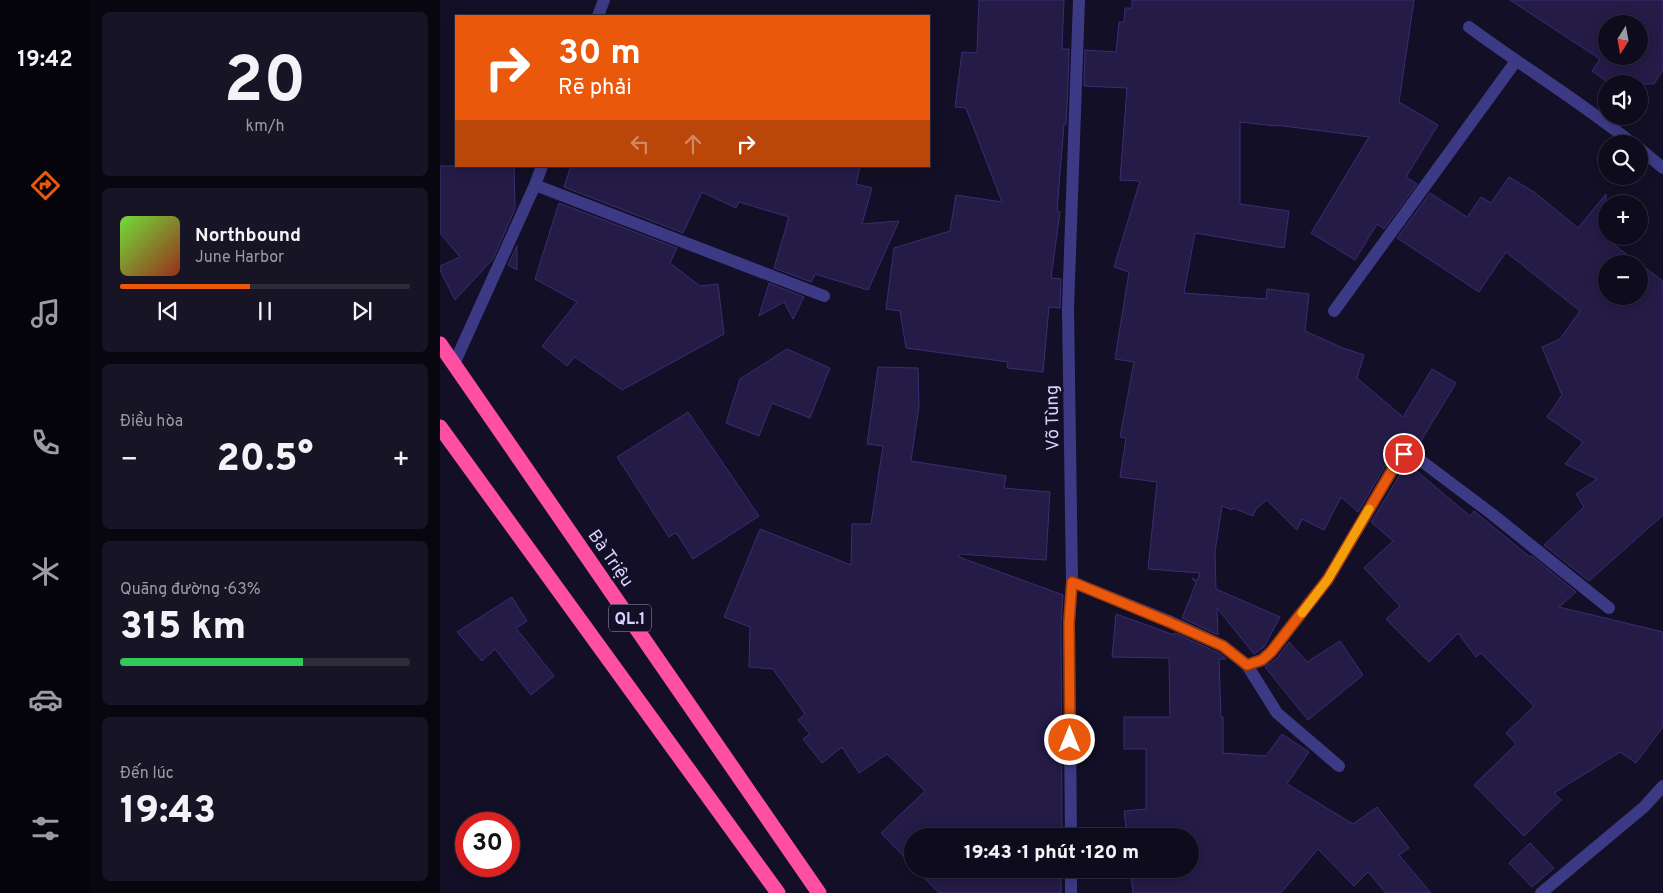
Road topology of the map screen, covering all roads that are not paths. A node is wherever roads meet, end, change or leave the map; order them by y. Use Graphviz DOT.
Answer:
graph roads {
  1 [pos="604,0"];
  2 [pos="1079,0"];
  3 [pos="598,15"];
  4 [pos="1469,27"];
  5 [pos="1516,61"];
  6 [pos="1622,135"];
  7 [pos="1648,156"];
  8 [pos="542,167"];
  9 [pos="1663,168"];
  10 [pos="535,184"];
  11 [pos="824,296"];
  12 [pos="1334,311"];
  13 [pos="440,344"];
  14 [pos="454,364"];
  15 [pos="440,427"];
  16 [pos="1072,582"];
  17 [pos="1609,608"];
  18 [pos="1247,665"];
  19 [pos="1338,766"];
  20 [pos="1663,786"];
  21 [pos="1071,828"];
  22 [pos="1071,878"];
  23 [pos="778,893"];
  24 [pos="819,893"];
  25 [pos="1071,893"];
  26 [pos="1541,893"];
  1 -- 3 [label="street"];
  2 -- 16 [label="street, Võ Tùng"];
  4 -- 5 [label="street"];
  5 -- 6 [label="street"];
  5 -- 12 [label="street"];
  7 -- 9 [label="street"];
  8 -- 10 [label="street"];
  10 -- 11 [label="street"];
  10 -- 14 [label="street"];
  13 -- 14 [label="highway, Bà Triệu / QL.1"];
  14 -- 24 [label="highway, Bà Triệu / QL.1"];
  15 -- 23 [label="highway, QL.1"];
  16 -- 18 [label="street"];
  16 -- 21 [label="street, Võ Tùng"];
  17 -- 18 [label="street"];
  18 -- 19 [label="street"];
  20 -- 26 [label="street"];
  22 -- 25 [label="street"];
}
